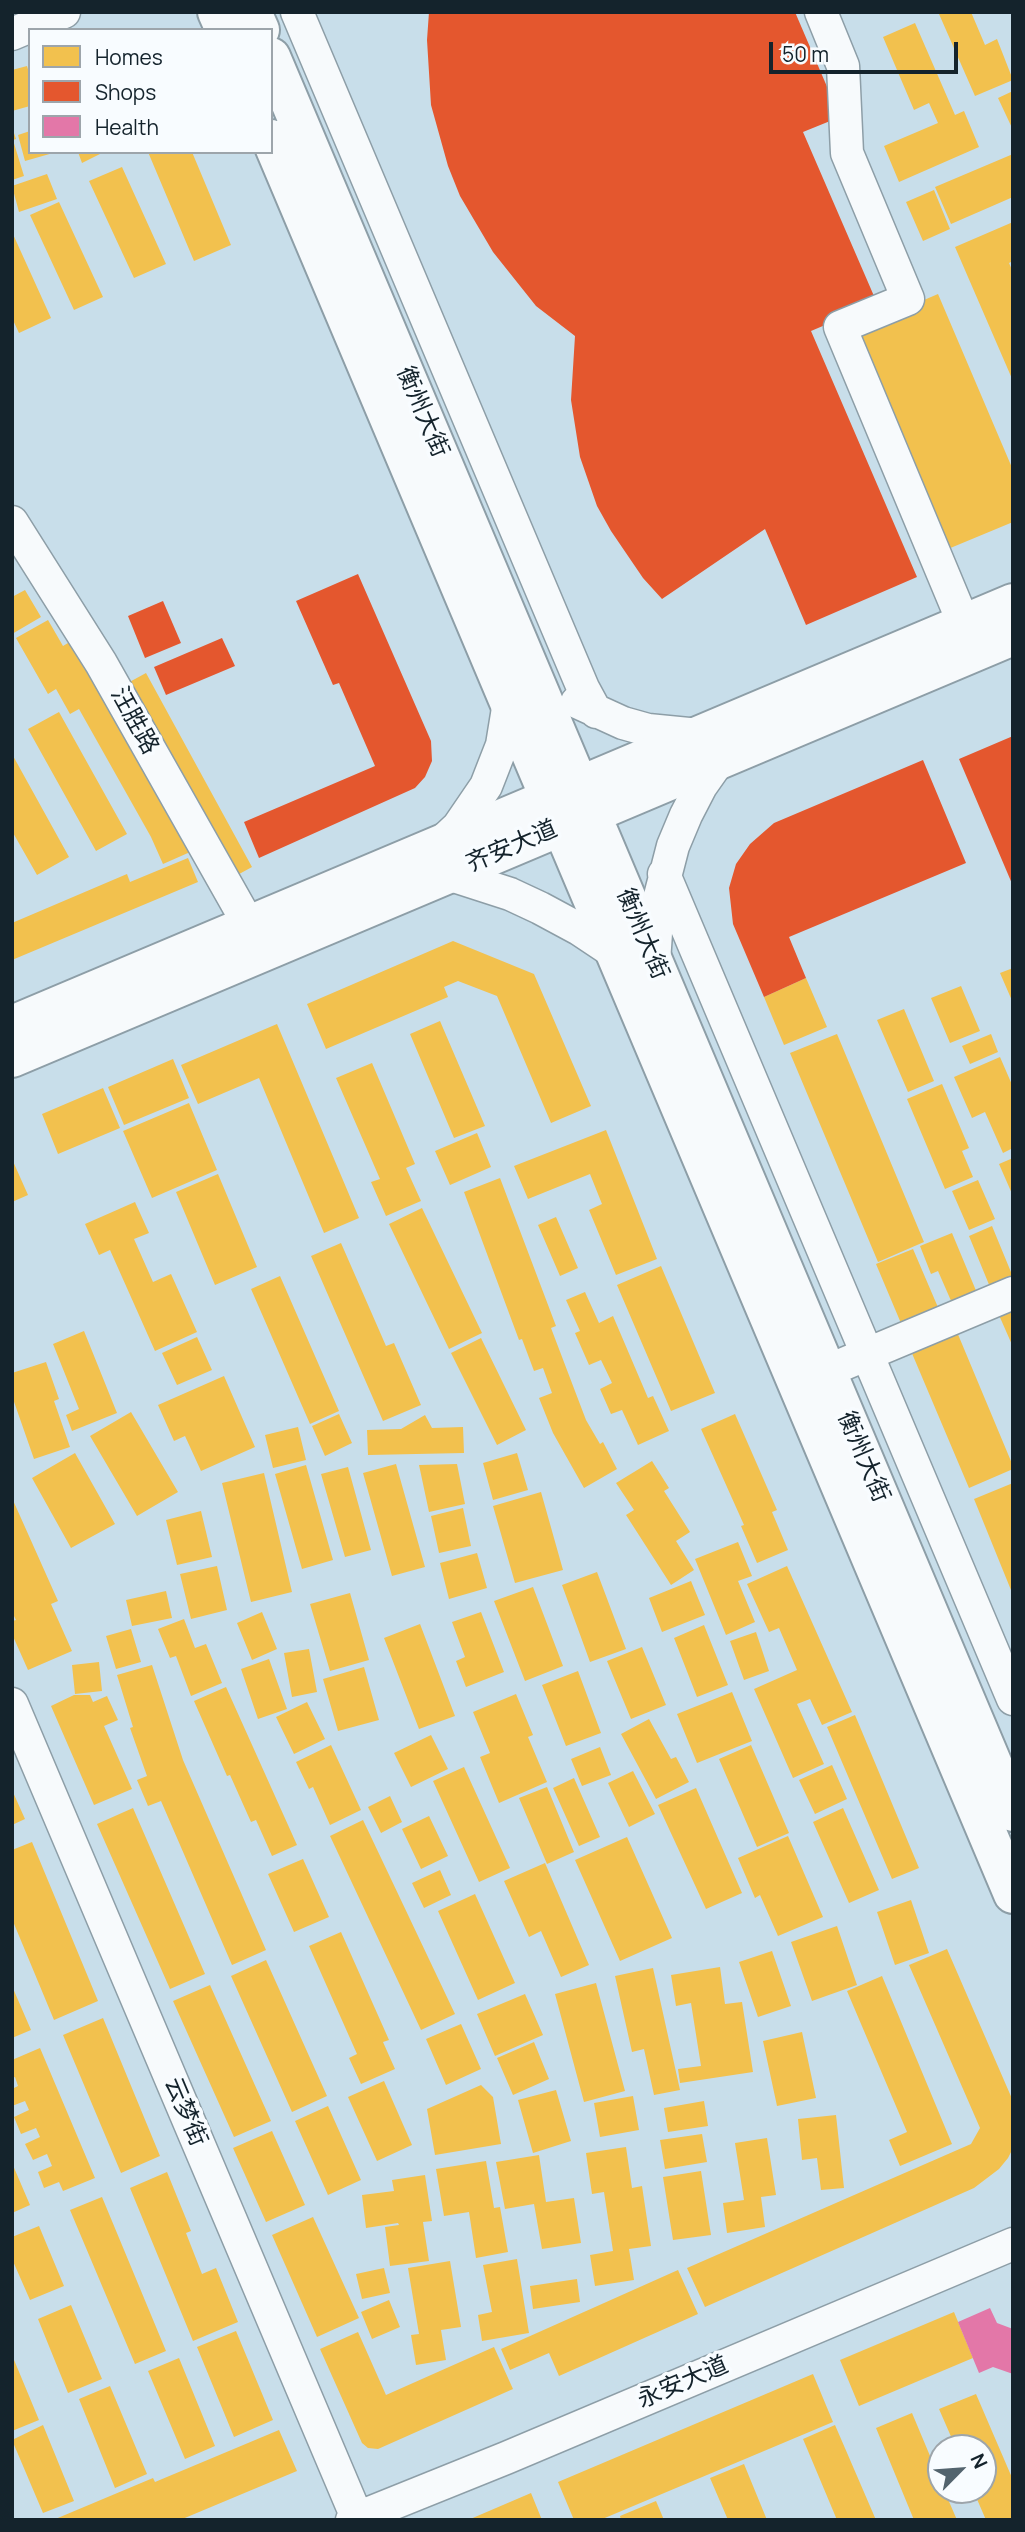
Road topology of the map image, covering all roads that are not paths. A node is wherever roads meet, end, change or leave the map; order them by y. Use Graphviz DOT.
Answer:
graph roads {
  1 [pos="64,12"];
  2 [pos="252,12"];
  3 [pos="297,12"];
  4 [pos="821,12"];
  5 [pos="259,28"];
  6 [pos="12,34"];
  7 [pos="273,62"];
  8 [pos="273,144"];
  9 [pos="12,522"];
  10 [pos="1013,603"];
  11 [pos="964,624"];
  12 [pos="1013,636"];
  13 [pos="528,664"];
  14 [pos="509,702"];
  15 [pos="596,712"];
  16 [pos="710,747"];
  17 [pos="570,806"];
  18 [pos="444,859"];
  19 [pos="664,874"];
  20 [pos="249,925"];
  21 [pos="615,953"];
  22 [pos="654,963"];
  23 [pos="12,1025"];
  24 [pos="12,1058"];
  25 [pos="1013,1293"];
  26 [pos="867,1354"];
  27 [pos="827,1371"];
  28 [pos="1013,1699"];
  29 [pos="12,1704"];
  30 [pos="1013,1812"];
  31 [pos="1013,1894"];
  32 [pos="1013,2244"];
  33 [pos="356,2519"];
  1 -- 6 [label="street"];
  2 -- 5 [label="main road"];
  3 -- 15 [label="street"];
  4 -- 11 [label="street"];
  7 -- 13 [label="main road, 衡州大街"];
  8 -- 14 [label="main road, 衡州大街"];
  9 -- 20 [label="street, 汪胜路"];
  10 -- 11 [label="main road, 齐安大道"];
  11 -- 16 [label="main road, 齐安大道"];
  12 -- 16 [label="main road, 齐安大道"];
  13 -- 15 [label="street"];
  13 -- 17 [label="main road, 衡州大街"];
  14 -- 17 [label="main road, 衡州大街"];
  14 -- 18 [label="street"];
  15 -- 16 [label="street"];
  16 -- 17 [label="main road, 齐安大道"];
  16 -- 19 [label="street"];
  17 -- 18 [label="main road, 齐安大道"];
  17 -- 21 [label="main road, 衡州大街"];
  17 -- 22 [label="main road, 衡州大街"];
  18 -- 20 [label="main road, 齐安大道"];
  18 -- 21 [label="street"];
  18 -- 24 [label="main road, 齐安大道"];
  19 -- 22 [label="street"];
  19 -- 26 [label="street"];
  20 -- 23 [label="main road, 齐安大道"];
  21 -- 31 [label="main road, 衡州大街"];
  22 -- 27 [label="main road, 衡州大街"];
  25 -- 26 [label="street"];
  26 -- 27 [label="street"];
  26 -- 28 [label="street"];
  27 -- 30 [label="main road, 衡州大街"];
  29 -- 33 [label="street, 云梦街"];
  32 -- 33 [label="street, 永安大道"];
}
